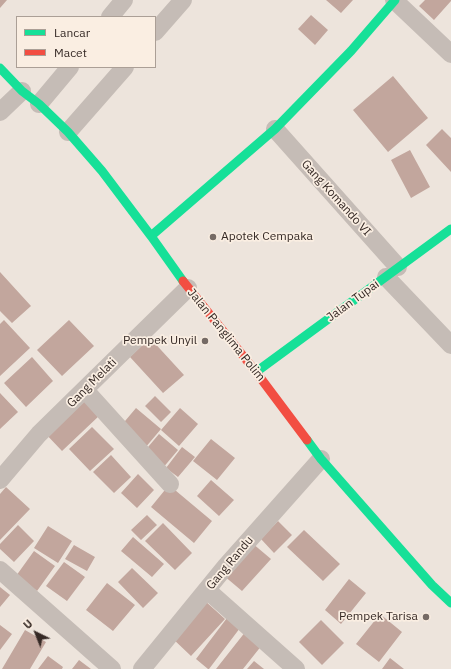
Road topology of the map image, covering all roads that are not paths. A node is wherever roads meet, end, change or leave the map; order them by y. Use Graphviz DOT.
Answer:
graph roads {
  1 [pos="124,0"];
  2 [pos="183,0"];
  3 [pos="394,0"];
  4 [pos="111,16"];
  5 [pos="156,31"];
  6 [pos="451,54"];
  7 [pos="0,68"];
  8 [pos="69,68"];
  9 [pos="124,68"];
  10 [pos="22,91"];
  11 [pos="39,104"];
  12 [pos="0,112"];
  13 [pos="274,129"];
  14 [pos="68,132"];
  15 [pos="451,229"];
  16 [pos="151,236"];
  17 [pos="392,272"];
  18 [pos="188,288"];
  19 [pos="451,345"];
  20 [pos="256,372"];
  21 [pos="85,390"];
  22 [pos="321,459"];
  23 [pos="0,480"];
  24 [pos="170,484"];
  25 [pos="0,570"];
  26 [pos="207,590"];
  27 [pos="451,603"];
  28 [pos="112,669"];
  29 [pos="142,669"];
  30 [pos="296,669"];
  1 -- 4 [label="street"];
  2 -- 5 [label="street"];
  3 -- 6 [label="street"];
  3 -- 13 [label="street"];
  7 -- 10 [label="street, Jalan Panglima Polim"];
  8 -- 11 [label="street"];
  9 -- 14 [label="street"];
  10 -- 11 [label="street, Jalan Panglima Polim"];
  10 -- 12 [label="street"];
  11 -- 14 [label="street, Jalan Panglima Polim"];
  13 -- 16 [label="street"];
  13 -- 17 [label="street, Gang Komando VI"];
  14 -- 16 [label="street, Jalan Panglima Polim"];
  15 -- 17 [label="street, Jalan Tupai"];
  16 -- 18 [label="street, Jalan Panglima Polim"];
  17 -- 19 [label="street, Gang Komando VI"];
  17 -- 20 [label="street, Jalan Tupai"];
  18 -- 20 [label="street, Jalan Panglima Polim"];
  18 -- 21 [label="street, Gang Melati"];
  20 -- 22 [label="street, Jalan Panglima Polim"];
  21 -- 23 [label="street, Gang Melati"];
  21 -- 24 [label="street"];
  22 -- 26 [label="street, Gang Randu"];
  22 -- 27 [label="street, Jalan Panglima Polim"];
  25 -- 28 [label="street"];
  26 -- 29 [label="street, Gang Randu"];
  26 -- 30 [label="street"];
}
